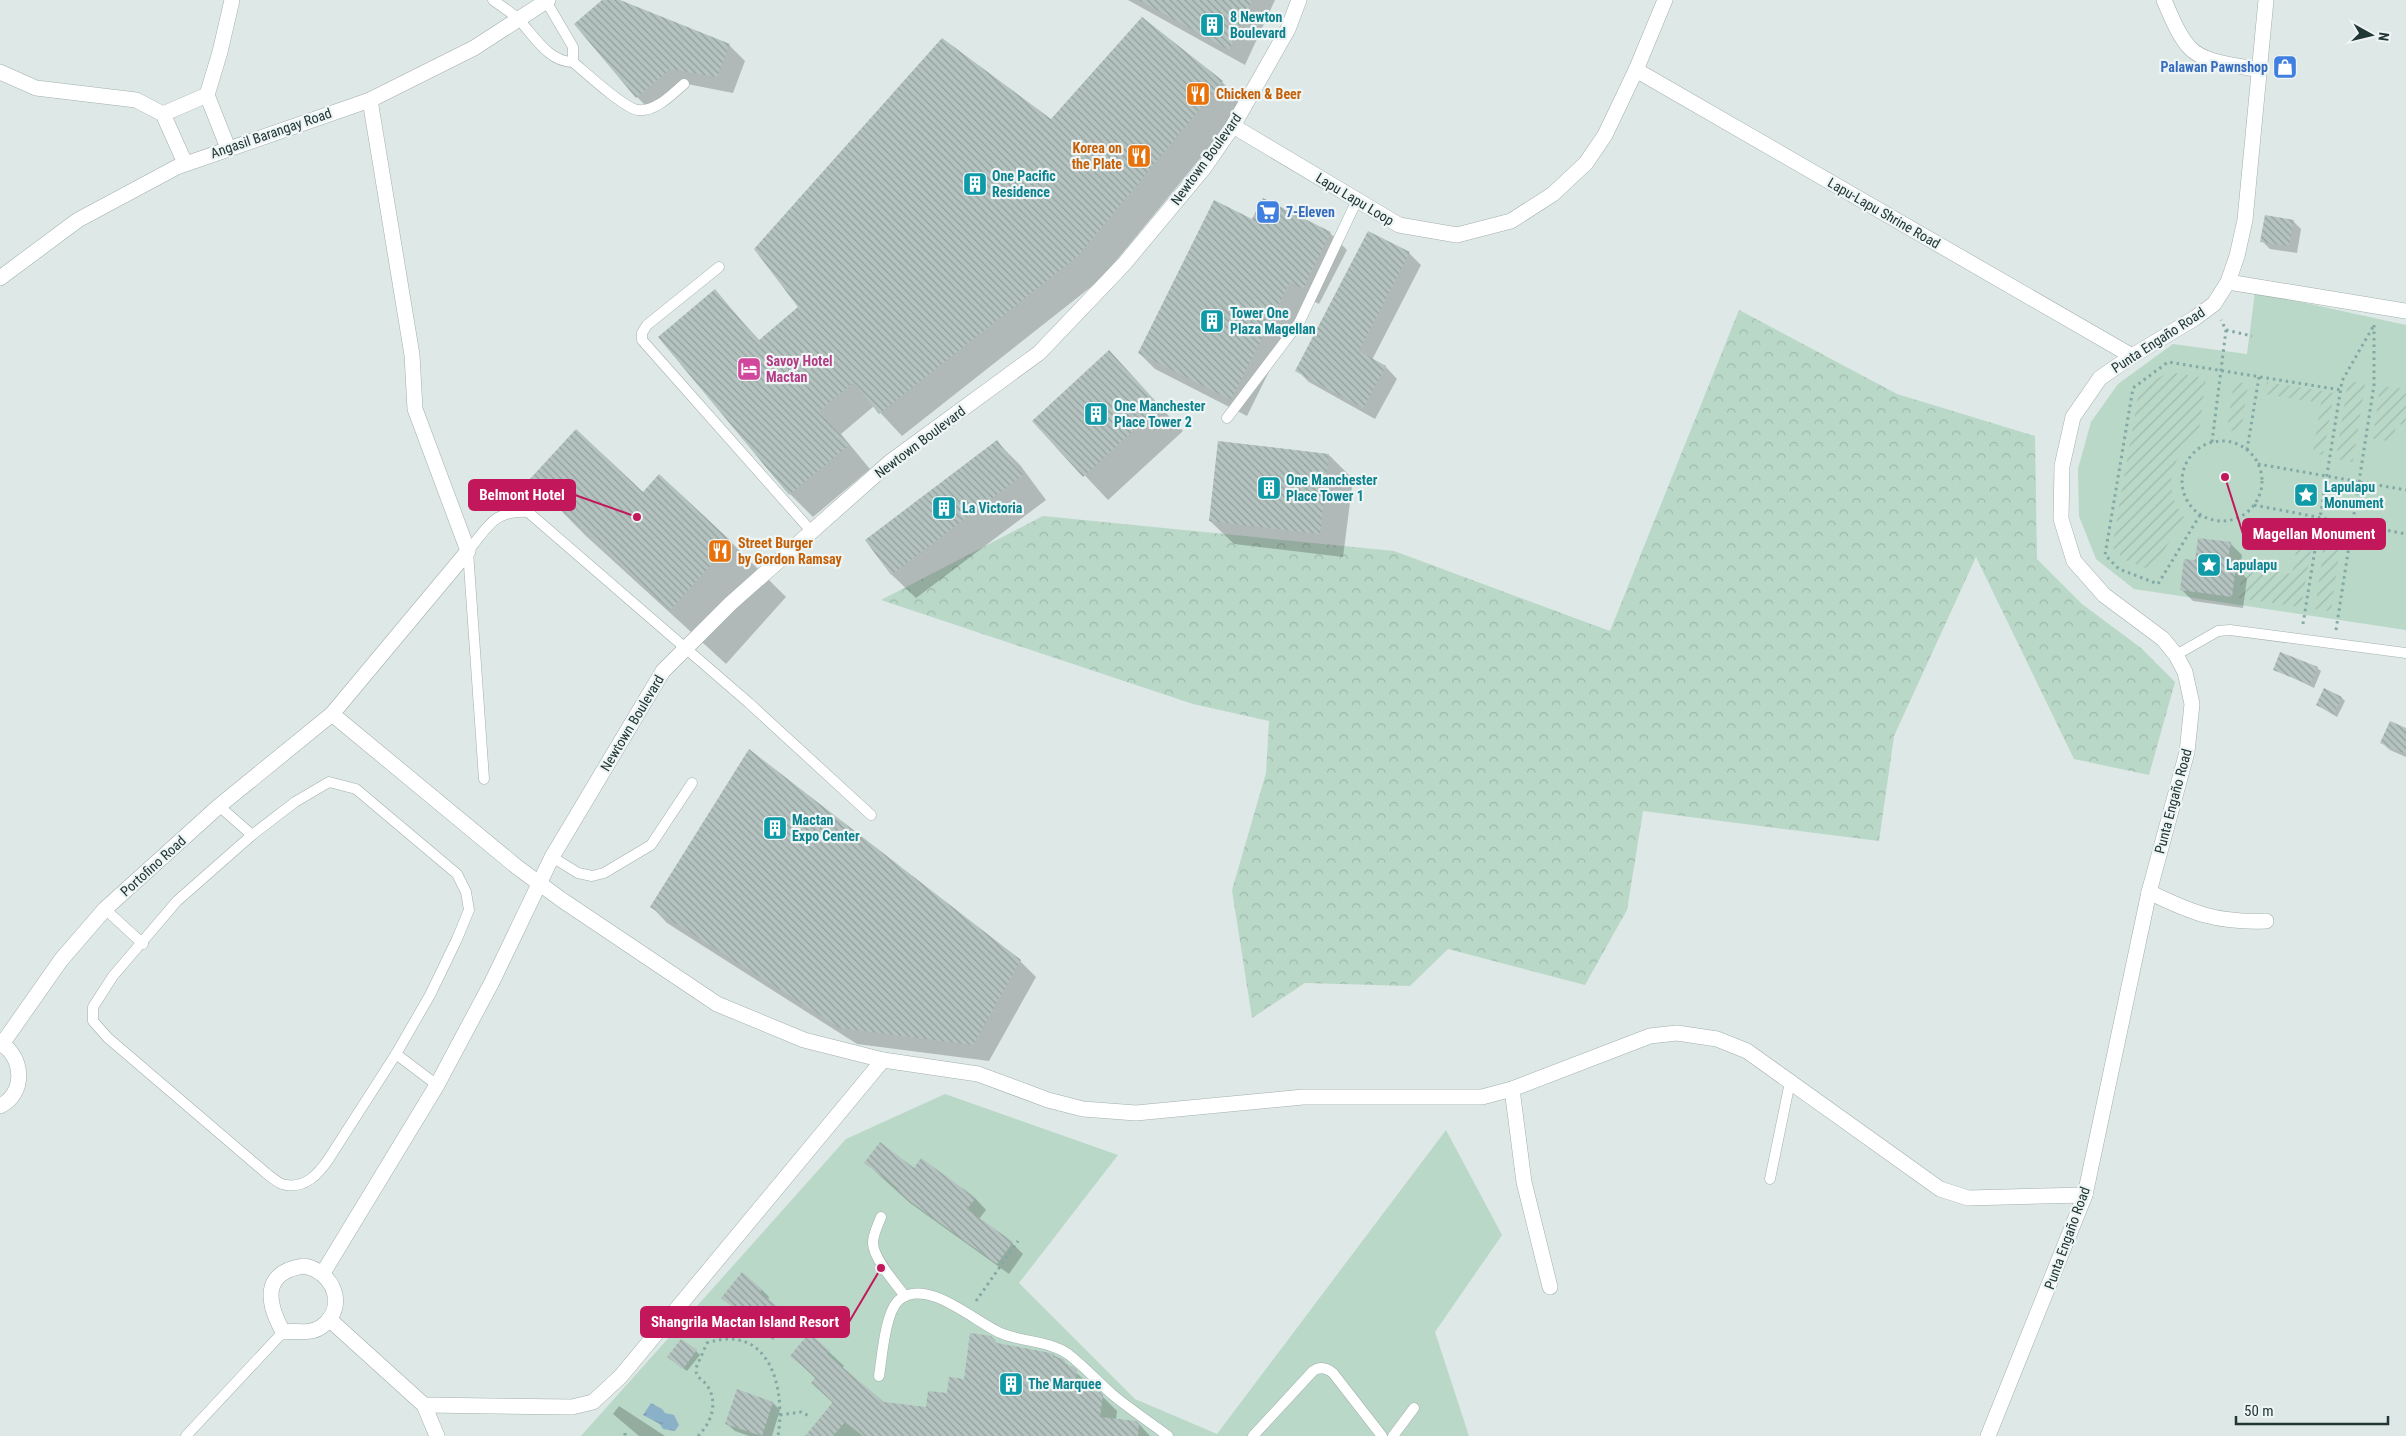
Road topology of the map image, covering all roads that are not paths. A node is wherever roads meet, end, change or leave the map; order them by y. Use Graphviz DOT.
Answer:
graph roads {
  1 [pos="232,0"];
  2 [pos="493,0"];
  3 [pos="1299,0"];
  4 [pos="1665,0"];
  5 [pos="2164,0"];
  6 [pos="2266,0"];
  7 [pos="547,1"];
  8 [pos="517,18"];
  9 [pos="572,62"];
  10 [pos="1636,70"];
  11 [pos="2259,70"];
  12 [pos="0,72"];
  13 [pos="684,84"];
  14 [pos="207,95"];
  15 [pos="370,100"];
  16 [pos="163,114"];
  17 [pos="1233,126"];
  18 [pos="228,148"];
  19 [pos="186,163"];
  20 [pos="1357,200"];
  21 [pos="719,267"];
  22 [pos="0,278"];
  23 [pos="2228,282"];
  24 [pos="2406,311"];
  25 [pos="2132,356"];
  26 [pos="1227,418"];
  27 [pos="812,532"];
  28 [pos="468,551"];
  29 [pos="686,649"];
  30 [pos="2406,653"];
  31 [pos="2176,655"];
  32 [pos="332,714"];
  33 [pos="484,779"];
  34 [pos="692,783"];
  35 [pos="219,806"];
  36 [pos="871,816"];
  37 [pos="252,835"];
  38 [pos="552,856"];
  39 [pos="538,882"];
  40 [pos="2149,892"];
  41 [pos="106,909"];
  42 [pos="2266,921"];
  43 [pos="143,944"];
  44 [pos="1,1043"];
  45 [pos="396,1054"];
  46 [pos="883,1060"];
  47 [pos="1790,1082"];
  48 [pos="437,1085"];
  49 [pos="1512,1090"];
  50 [pos="0,1106"];
  51 [pos="1770,1179"];
  52 [pos="2086,1195"];
  53 [pos="881,1217"];
  54 [pos="323,1273"];
  55 [pos="1550,1287"];
  56 [pos="905,1296"];
  57 [pos="329,1320"];
  58 [pos="283,1332"];
  59 [pos="879,1376"];
  60 [pos="424,1405"];
  61 [pos="1414,1408"];
  62 [pos="186,1436"];
  63 [pos="437,1436"];
  64 [pos="1168,1436"];
  65 [pos="1253,1436"];
  66 [pos="1382,1436"];
  67 [pos="1393,1436"];
  68 [pos="1988,1436"];
  1 -- 14 [label="street"];
  2 -- 8 [label="lane"];
  3 -- 17 [label="street, Newtown Boulevard"];
  4 -- 10 [label="street, Lapu Lapu Loop"];
  5 -- 11 [label="street"];
  6 -- 11 [label="street, Punta Engaño Road"];
  7 -- 8 [label="street, Angasil Barangay Road"];
  7 -- 9 [label="lane"];
  8 -- 9 [label="lane"];
  8 -- 15 [label="street, Angasil Barangay Road"];
  9 -- 13 [label="lane"];
  10 -- 20 [label="street, Lapu Lapu Loop"];
  10 -- 25 [label="street, Lapu-Lapu Shrine Road"];
  11 -- 23 [label="street, Punta Engaño Road"];
  12 -- 16 [label="street"];
  14 -- 16 [label="street"];
  14 -- 18 [label="street"];
  15 -- 18 [label="street, Angasil Barangay Road"];
  15 -- 28 [label="street"];
  16 -- 19 [label="street"];
  17 -- 20 [label="street, Lapu Lapu Loop"];
  17 -- 27 [label="street, Newtown Boulevard"];
  18 -- 19 [label="street, Angasil Barangay Road"];
  19 -- 22 [label="street, Angasil Barangay Road"];
  20 -- 26 [label="lane"];
  21 -- 27 [label="lane"];
  23 -- 24 [label="street"];
  23 -- 25 [label="street, Punta Engaño Road"];
  25 -- 31 [label="street, Punta Engaño Road"];
  27 -- 29 [label="street, Newtown Boulevard"];
  28 -- 29 [label="lane"];
  28 -- 32 [label="street, Portofino Road"];
  28 -- 33 [label="lane"];
  29 -- 36 [label="lane"];
  29 -- 38 [label="street, Newtown Boulevard"];
  30 -- 31 [label="lane"];
  31 -- 40 [label="street, Punta Engaño Road"];
  32 -- 35 [label="street, Portofino Road"];
  32 -- 39 [label="street"];
  34 -- 38 [label="lane"];
  35 -- 37 [label="lane"];
  35 -- 41 [label="street, Portofino Road"];
  37 -- 43 [label="lane"];
  37 -- 45 [label="lane"];
  38 -- 39 [label="street, Newtown Boulevard"];
  39 -- 46 [label="street"];
  39 -- 48 [label="street, Newtown Boulevard"];
  40 -- 42 [label="street"];
  40 -- 52 [label="street, Punta Engaño Road"];
  41 -- 43 [label="lane"];
  41 -- 44 [label="street, Portofino Road"];
  43 -- 45 [label="lane"];
  44 -- 50 [label="street"];
  45 -- 48 [label="lane"];
  46 -- 49 [label="street"];
  46 -- 60 [label="street"];
  47 -- 49 [label="street"];
  47 -- 51 [label="lane"];
  47 -- 52 [label="street"];
  48 -- 54 [label="street, Newtown Boulevard"];
  49 -- 55 [label="street"];
  52 -- 68 [label="street, Punta Engaño Road"];
  53 -- 56 [label="lane"];
  54 -- 57 [label="street"];
  54 -- 58 [label="street"];
  56 -- 59 [label="lane"];
  56 -- 64 [label="lane"];
  57 -- 58 [label="street"];
  57 -- 60 [label="street"];
  58 -- 62 [label="lane"];
  60 -- 63 [label="street"];
  61 -- 67 [label="lane"];
  65 -- 66 [label="lane"];
}
